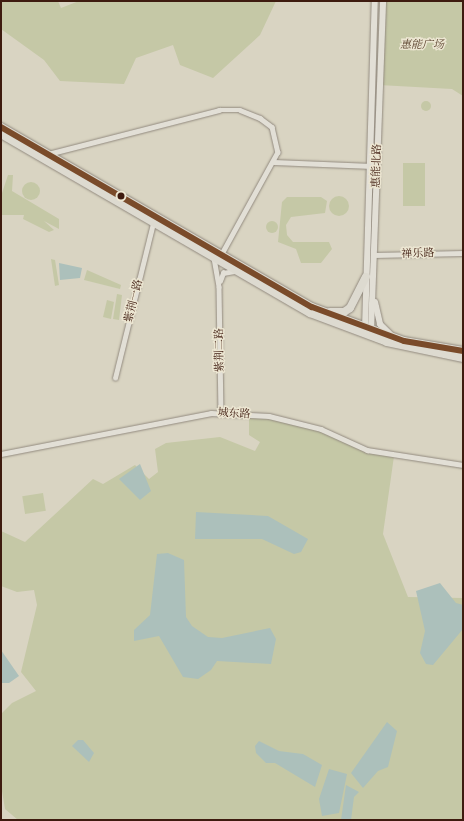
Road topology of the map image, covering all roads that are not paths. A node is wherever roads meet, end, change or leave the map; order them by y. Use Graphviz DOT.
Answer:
graph roads {
  1 [pos="375,1"];
  2 [pos="383,1"];
  3 [pos="1,127"];
  4 [pos="1,134"];
  5 [pos="48,154"];
  6 [pos="274,162"];
  7 [pos="370,166"];
  8 [pos="377,166"];
  9 [pos="153,223"];
  10 [pos="463,253"];
  11 [pos="222,254"];
  12 [pos="374,255"];
  13 [pos="212,257"];
  14 [pos="238,272"];
  15 [pos="370,279"];
  16 [pos="219,287"];
  17 [pos="324,312"];
  18 [pos="368,330"];
  19 [pos="404,341"];
  20 [pos="463,351"];
  21 [pos="463,358"];
  22 [pos="115,378"];
  23 [pos="221,414"];
  24 [pos="1,454"];
  25 [pos="463,465"];
  1 -- 7 [label="street, 惠能北路"];
  2 -- 8 [label="street, 惠能北路"];
  3 -- 5 [label="highway"];
  4 -- 9 [label="highway"];
  5 -- 6 [label="street"];
  5 -- 11 [label="highway"];
  6 -- 7 [label="street"];
  6 -- 11 [label="street"];
  7 -- 8 [label="street"];
  7 -- 15 [label="street, 惠能北路"];
  8 -- 12 [label="street, 惠能北路"];
  9 -- 13 [label="highway"];
  9 -- 22 [label="street, 紫荆一路"];
  10 -- 12 [label="street, 禅乐路"];
  11 -- 17 [label="highway"];
  12 -- 15 [label="street, 惠能北路"];
  13 -- 14 [label="highway"];
  13 -- 16 [label="street, 紫荆二路"];
  14 -- 16 [label="street"];
  14 -- 21 [label="highway"];
  15 -- 17 [label="highway"];
  15 -- 18 [label="street, 惠能北路"];
  15 -- 19 [label="street"];
  16 -- 23 [label="street, 紫荆二路"];
  17 -- 18 [label="highway"];
  18 -- 19 [label="highway"];
  19 -- 20 [label="highway"];
  23 -- 24 [label="street, 城东路"];
  23 -- 25 [label="street, 城东路"];
}
